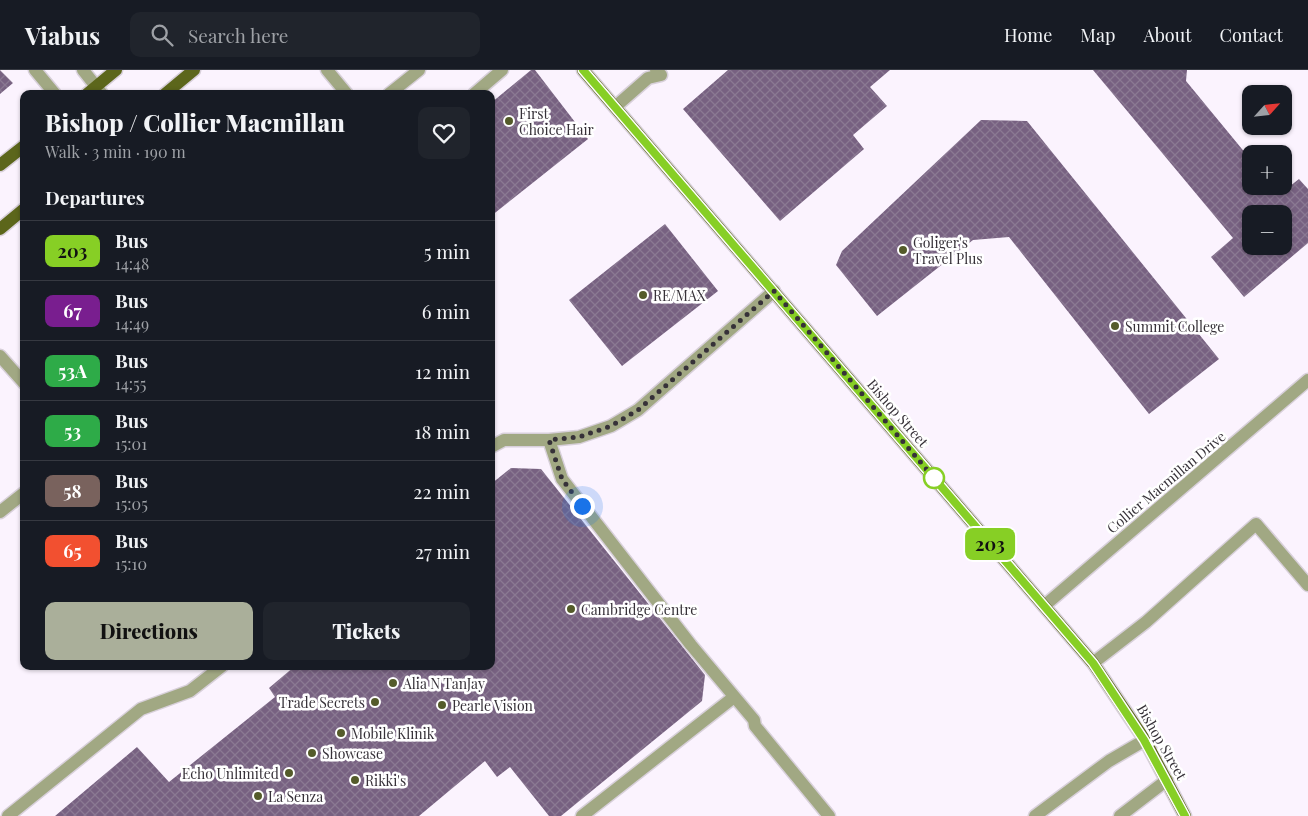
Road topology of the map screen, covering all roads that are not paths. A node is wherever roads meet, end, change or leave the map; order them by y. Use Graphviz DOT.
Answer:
graph roads {
  1 [pos="35,70"];
  2 [pos="83,70"];
  3 [pos="116,70"];
  4 [pos="194,70"];
  5 [pos="327,70"];
  6 [pos="420,70"];
  7 [pos="502,70"];
  8 [pos="583,70"];
  9 [pos="661,72"];
  10 [pos="52,90"];
  11 [pos="94,90"];
  12 [pos="96,90"];
  13 [pos="170,90"];
  14 [pos="344,90"];
  15 [pos="394,90"];
  16 [pos="479,90"];
  17 [pos="615,107"];
  18 [pos="20,149"];
  19 [pos="0,165"];
  20 [pos="20,212"];
  21 [pos="0,229"];
  22 [pos="774,291"];
  23 [pos="0,356"];
  24 [pos="20,378"];
  25 [pos="1308,380"];
  26 [pos="549,440"];
  27 [pos="495,445"];
  28 [pos="20,497"];
  29 [pos="0,512"];
  30 [pos="1308,585"];
  31 [pos="1044,606"];
  32 [pos="1093,663"];
  33 [pos="217,670"];
  34 [pos="734,697"];
  35 [pos="1144,740"];
  36 [pos="1167,780"];
  37 [pos="8,816"];
  38 [pos="582,816"];
  39 [pos="829,816"];
  40 [pos="1035,816"];
  41 [pos="1120,816"];
  42 [pos="1185,816"];
  1 -- 10 [label="street"];
  2 -- 11 [label="street"];
  3 -- 12 [label="main road"];
  4 -- 13 [label="main road"];
  5 -- 14 [label="street"];
  6 -- 15 [label="street"];
  7 -- 16 [label="street"];
  8 -- 17 [label="main road, Bishop Street"];
  9 -- 17 [label="street"];
  17 -- 22 [label="main road, Bishop Street"];
  18 -- 19 [label="main road"];
  20 -- 21 [label="main road"];
  22 -- 26 [label="street"];
  22 -- 31 [label="main road, Bishop Street"];
  23 -- 24 [label="street"];
  25 -- 31 [label="street, Collier Macmillan Drive"];
  26 -- 27 [label="street"];
  26 -- 34 [label="street"];
  28 -- 29 [label="street"];
  30 -- 32 [label="street"];
  31 -- 32 [label="main road, Bishop Street"];
  32 -- 35 [label="main road, Bishop Street"];
  33 -- 37 [label="street"];
  34 -- 38 [label="street"];
  34 -- 39 [label="street"];
  35 -- 36 [label="main road, Bishop Street"];
  35 -- 40 [label="street"];
  36 -- 41 [label="street"];
  36 -- 42 [label="main road, Bishop Street"];
}
